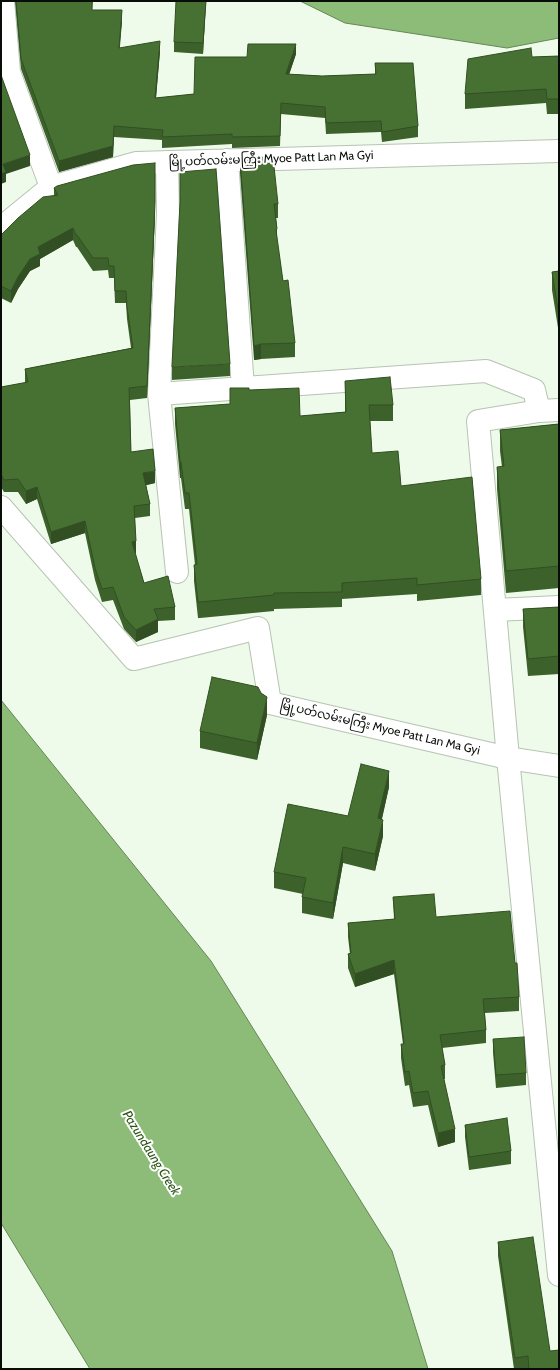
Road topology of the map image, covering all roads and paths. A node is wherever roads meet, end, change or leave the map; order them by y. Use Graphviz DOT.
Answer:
graph roads {
  1 [pos="3,1"];
  2 [pos="559,151"];
  3 [pos="226,160"];
  4 [pos="167,162"];
  5 [pos="51,187"];
  6 [pos="1,228"];
  7 [pos="243,388"];
  8 [pos="159,394"];
  9 [pos="549,410"];
  10 [pos="1,507"];
  11 [pos="177,572"];
  12 [pos="559,607"];
  13 [pos="495,610"];
  14 [pos="508,758"];
  15 [pos="559,766"];
  16 [pos="559,1275"];
  1 -- 5 [label="street"];
  2 -- 3 [label="street, မြို့ပတ်လမ်းမကြီး Myoe Patt Lan Ma Gyi"];
  3 -- 4 [label="street, မြို့ပတ်လမ်းမကြီး Myoe Patt Lan Ma Gyi"];
  3 -- 7 [label="street"];
  4 -- 5 [label="street, မြို့ပတ်လမ်းမကြီး Myoe Patt Lan Ma Gyi"];
  4 -- 8 [label="street"];
  5 -- 6 [label="street, မြို့ပတ်လမ်းမကြီး Myoe Patt Lan Ma Gyi"];
  7 -- 8 [label="street"];
  7 -- 9 [label="street"];
  8 -- 11 [label="street"];
  9 -- 13 [label="street"];
  10 -- 14 [label="street, မြို့ပတ်လမ်းမကြီး Myoe Patt Lan Ma Gyi"];
  12 -- 13 [label="street"];
  13 -- 14 [label="street"];
  14 -- 15 [label="street, မြို့ပတ်လမ်းမကြီး Myoe Patt Lan Ma Gyi"];
  14 -- 16 [label="street"];
}
